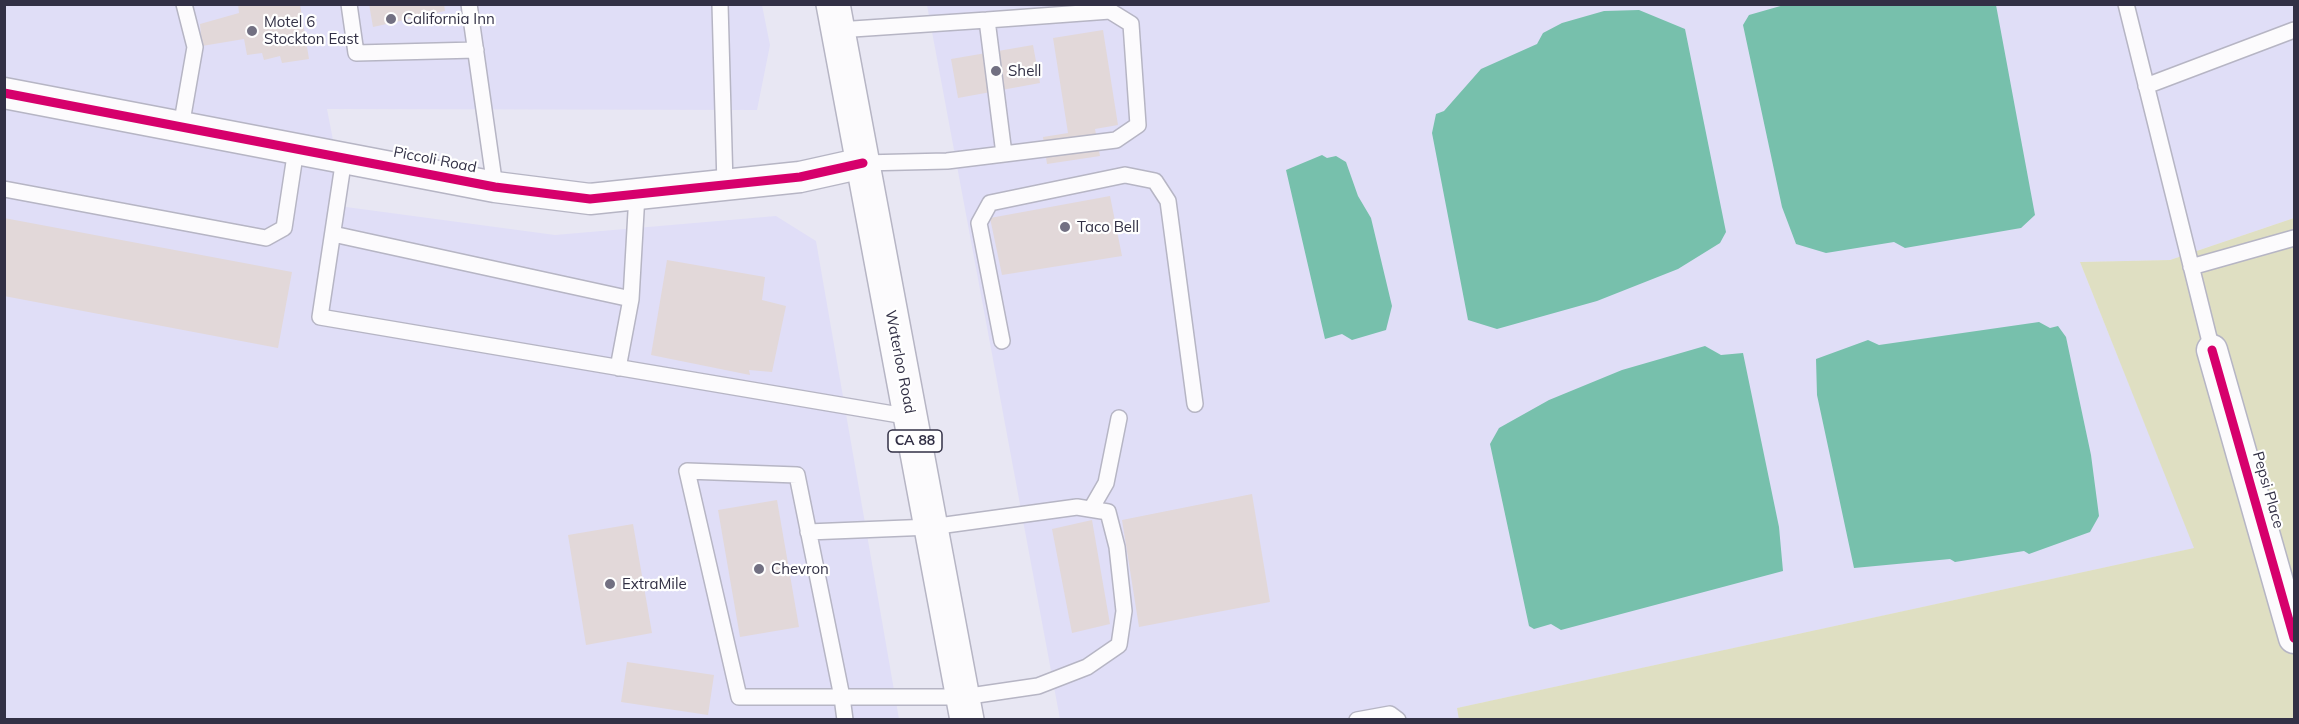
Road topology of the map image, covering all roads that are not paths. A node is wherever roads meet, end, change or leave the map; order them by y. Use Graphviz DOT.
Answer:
graph roads {
  1 [pos="184,4"];
  2 [pos="350,4"];
  3 [pos="469,4"];
  4 [pos="720,4"];
  5 [pos="2126,4"];
  6 [pos="835,17"];
  7 [pos="987,20"];
  8 [pos="2295,30"];
  9 [pos="476,50"];
  10 [pos="2146,86"];
  11 [pos="4,93"];
  12 [pos="181,127"];
  13 [pos="296,149"];
  14 [pos="1004,154"];
  15 [pos="344,158"];
  16 [pos="863,163"];
  17 [pos="725,185"];
  18 [pos="495,187"];
  19 [pos="4,189"];
  20 [pos="637,194"];
  21 [pos="333,234"];
  22 [pos="2295,238"];
  23 [pos="2191,267"];
  24 [pos="631,299"];
  25 [pos="1002,341"];
  26 [pos="2212,350"];
  27 [pos="618,368"];
  28 [pos="1195,404"];
  29 [pos="911,417"];
  30 [pos="1119,418"];
  31 [pos="1091,509"];
  32 [pos="931,526"];
  33 [pos="808,532"];
  34 [pos="2295,638"];
  35 [pos="842,697"];
  36 [pos="965,709"];
  37 [pos="845,720"];
  38 [pos="1357,720"];
  39 [pos="1398,720"];
  1 -- 12 [label="lane"];
  2 -- 9 [label="lane"];
  3 -- 9 [label="lane"];
  4 -- 17 [label="lane"];
  5 -- 10 [label="lane"];
  6 -- 7 [label="lane"];
  6 -- 16 [label="main road, Waterloo Road / CA 88"];
  7 -- 14 [label="lane"];
  7 -- 14 [label="lane"];
  8 -- 10 [label="lane"];
  9 -- 18 [label="lane"];
  10 -- 23 [label="lane"];
  11 -- 12 [label="street, Piccoli Road"];
  12 -- 13 [label="street, Piccoli Road"];
  13 -- 15 [label="street, Piccoli Road"];
  13 -- 19 [label="lane"];
  14 -- 16 [label="lane"];
  15 -- 18 [label="street, Piccoli Road"];
  15 -- 21 [label="lane"];
  16 -- 17 [label="street, Piccoli Road"];
  16 -- 29 [label="main road, Waterloo Road / CA 88"];
  17 -- 20 [label="street, Piccoli Road"];
  18 -- 20 [label="street, Piccoli Road"];
  20 -- 24 [label="lane"];
  21 -- 24 [label="lane"];
  21 -- 27 [label="lane"];
  22 -- 23 [label="lane"];
  23 -- 26 [label="lane"];
  24 -- 27 [label="lane"];
  25 -- 28 [label="lane"];
  26 -- 34 [label="street, Pepsi Place"];
  27 -- 29 [label="lane"];
  29 -- 32 [label="main road, Waterloo Road / CA 88"];
  30 -- 31 [label="lane"];
  31 -- 32 [label="lane"];
  31 -- 36 [label="lane"];
  32 -- 33 [label="lane"];
  32 -- 36 [label="main road, Waterloo Road / CA 88"];
  33 -- 35 [label="lane"];
  33 -- 35 [label="lane"];
  35 -- 36 [label="lane"];
  35 -- 37 [label="lane"];
  38 -- 39 [label="lane"];
}
